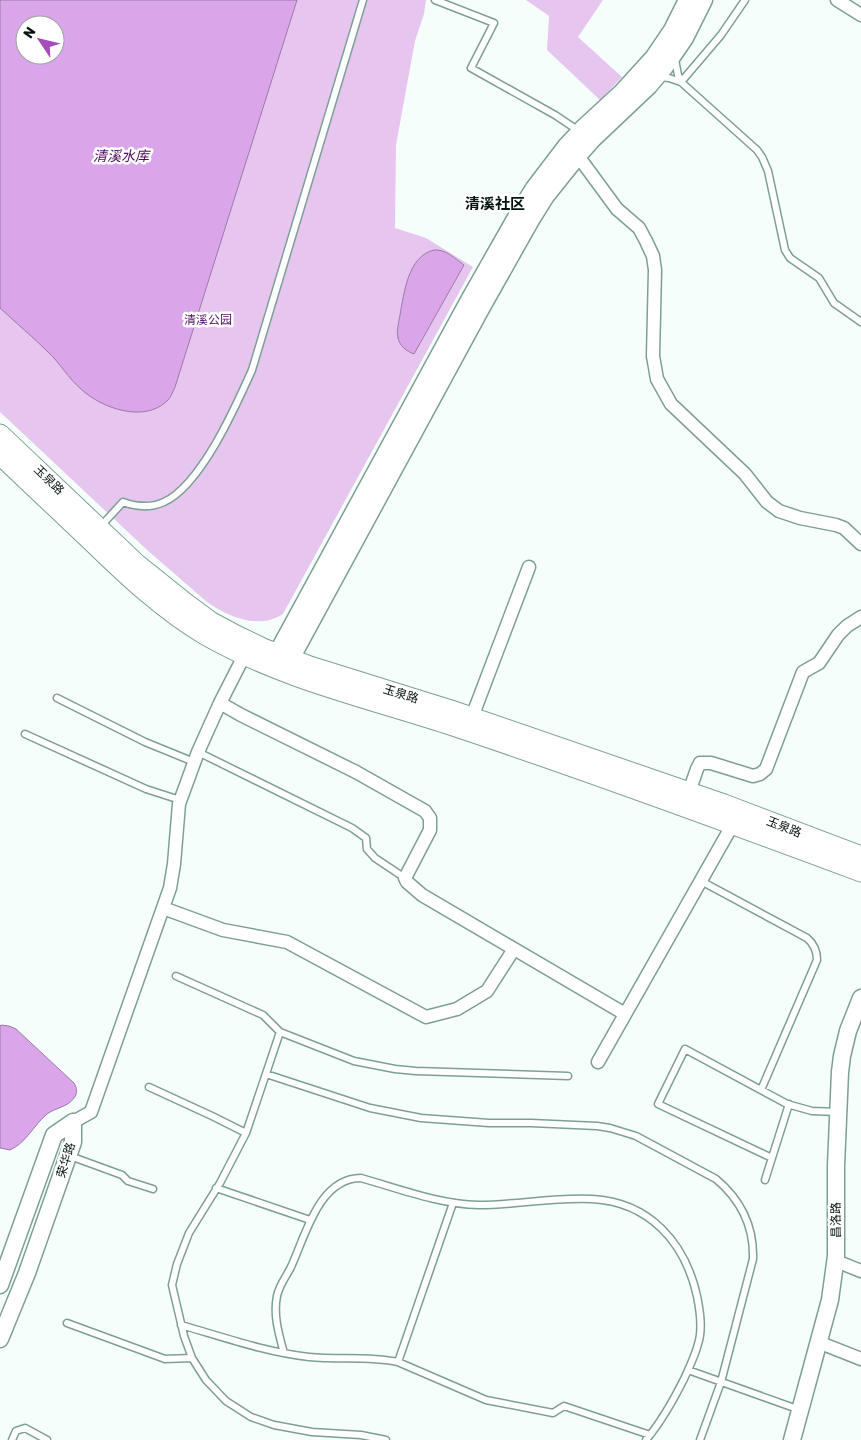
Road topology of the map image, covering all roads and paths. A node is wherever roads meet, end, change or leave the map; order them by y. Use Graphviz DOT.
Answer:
graph roads {
  1 [pos="363,0"];
  2 [pos="435,0"];
  3 [pos="688,0"];
  4 [pos="704,0"];
  5 [pos="745,0"];
  6 [pos="837,0"];
  7 [pos="861,15"];
  8 [pos="675,53"];
  9 [pos="656,77"];
  10 [pos="681,82"];
  11 [pos="580,131"];
  12 [pos="578,156"];
  13 [pos="861,322"];
  14 [pos="0,434"];
  15 [pos="0,455"];
  16 [pos="99,528"];
  17 [pos="861,544"];
  18 [pos="530,568"];
  19 [pos="861,617"];
  20 [pos="244,656"];
  21 [pos="280,663"];
  22 [pos="57,698"];
  23 [pos="220,703"];
  24 [pos="472,717"];
  25 [pos="25,734"];
  26 [pos="196,757"];
  27 [pos="689,792"];
  28 [pos="180,800"];
  29 [pos="732,824"];
  30 [pos="861,856"];
  31 [pos="861,872"];
  32 [pos="405,878"];
  33 [pos="701,881"];
  34 [pos="163,908"];
  35 [pos="514,949"];
  36 [pos="176,976"];
  37 [pos="859,1007"];
  38 [pos="625,1014"];
  39 [pos="280,1032"];
  40 [pos="598,1062"];
  41 [pos="266,1074"];
  42 [pos="568,1076"];
  43 [pos="149,1087"];
  44 [pos="761,1090"];
  45 [pos="789,1104"];
  46 [pos="838,1112"];
  47 [pos="73,1122"];
  48 [pos="246,1133"];
  49 [pos="69,1156"];
  50 [pos="772,1158"];
  51 [pos="766,1180"];
  52 [pos="216,1188"];
  53 [pos="153,1189"];
  54 [pos="453,1203"];
  55 [pos="310,1220"];
  56 [pos="836,1261"];
  57 [pos="861,1271"];
  58 [pos="0,1285"];
  59 [pos="67,1323"];
  60 [pos="181,1325"];
  61 [pos="0,1339"];
  62 [pos="818,1342"];
  63 [pos="284,1353"];
  64 [pos="192,1358"];
  65 [pos="861,1359"];
  66 [pos="398,1362"];
  67 [pos="688,1370"];
  68 [pos="721,1382"];
  69 [pos="800,1410"];
  70 [pos="648,1438"];
  71 [pos="12,1440"];
  72 [pos="48,1440"];
  73 [pos="386,1440"];
  74 [pos="700,1440"];
  75 [pos="792,1440"];
  1 -- 16 [label="lane"];
  2 -- 11 [label="lane"];
  3 -- 11 [label="street"];
  4 -- 8 [label="street"];
  5 -- 10 [label="lane"];
  6 -- 7 [label="street"];
  8 -- 9 [label="street"];
  8 -- 10 [label="lane"];
  9 -- 10 [label="lane"];
  9 -- 12 [label="street"];
  10 -- 13 [label="lane"];
  11 -- 21 [label="street"];
  12 -- 17 [label="street"];
  12 -- 21 [label="street"];
  14 -- 16 [label="main road, 玉泉路"];
  15 -- 20 [label="main road, 玉泉路"];
  16 -- 21 [label="main road, 玉泉路"];
  18 -- 24 [label="street"];
  19 -- 27 [label="street"];
  20 -- 21 [label="main road, 玉泉路"];
  20 -- 23 [label="street"];
  21 -- 24 [label="main road, 玉泉路"];
  21 -- 29 [label="main road, 玉泉路"];
  22 -- 26 [label="lane"];
  23 -- 26 [label="street"];
  23 -- 32 [label="street"];
  24 -- 27 [label="main road, 玉泉路"];
  25 -- 28 [label="lane"];
  26 -- 28 [label="street"];
  26 -- 32 [label="lane"];
  27 -- 30 [label="main road, 玉泉路"];
  28 -- 34 [label="street"];
  29 -- 31 [label="main road, 玉泉路"];
  29 -- 33 [label="street"];
  32 -- 35 [label="street"];
  33 -- 38 [label="street"];
  33 -- 44 [label="lane"];
  34 -- 35 [label="street"];
  34 -- 47 [label="street"];
  35 -- 38 [label="street"];
  36 -- 39 [label="lane"];
  37 -- 46 [label="street, 昌洛路"];
  38 -- 40 [label="street"];
  39 -- 41 [label="lane"];
  39 -- 42 [label="lane"];
  41 -- 48 [label="lane"];
  41 -- 68 [label="lane"];
  43 -- 48 [label="lane"];
  44 -- 45 [label="lane"];
  44 -- 50 [label="lane"];
  45 -- 46 [label="lane"];
  45 -- 50 [label="lane"];
  46 -- 56 [label="street, 昌洛路"];
  47 -- 49 [label="street, 荣华路"];
  47 -- 58 [label="street, 荣华路"];
  48 -- 52 [label="lane"];
  49 -- 53 [label="lane"];
  49 -- 61 [label="street, 荣华路"];
  50 -- 51 [label="lane"];
  52 -- 55 [label="lane"];
  52 -- 60 [label="lane"];
  54 -- 55 [label="lane"];
  54 -- 66 [label="lane"];
  54 -- 67 [label="lane"];
  55 -- 63 [label="lane"];
  56 -- 57 [label="street"];
  56 -- 62 [label="street, 昌洛路"];
  59 -- 64 [label="lane"];
  60 -- 63 [label="lane"];
  60 -- 64 [label="lane"];
  62 -- 65 [label="street"];
  62 -- 69 [label="street, 昌洛路"];
  63 -- 66 [label="lane"];
  64 -- 73 [label="lane"];
  66 -- 70 [label="lane"];
  67 -- 68 [label="lane"];
  67 -- 70 [label="lane"];
  68 -- 69 [label="lane"];
  68 -- 74 [label="lane"];
  69 -- 75 [label="street, 昌洛路"];
  71 -- 72 [label="lane"];
}
